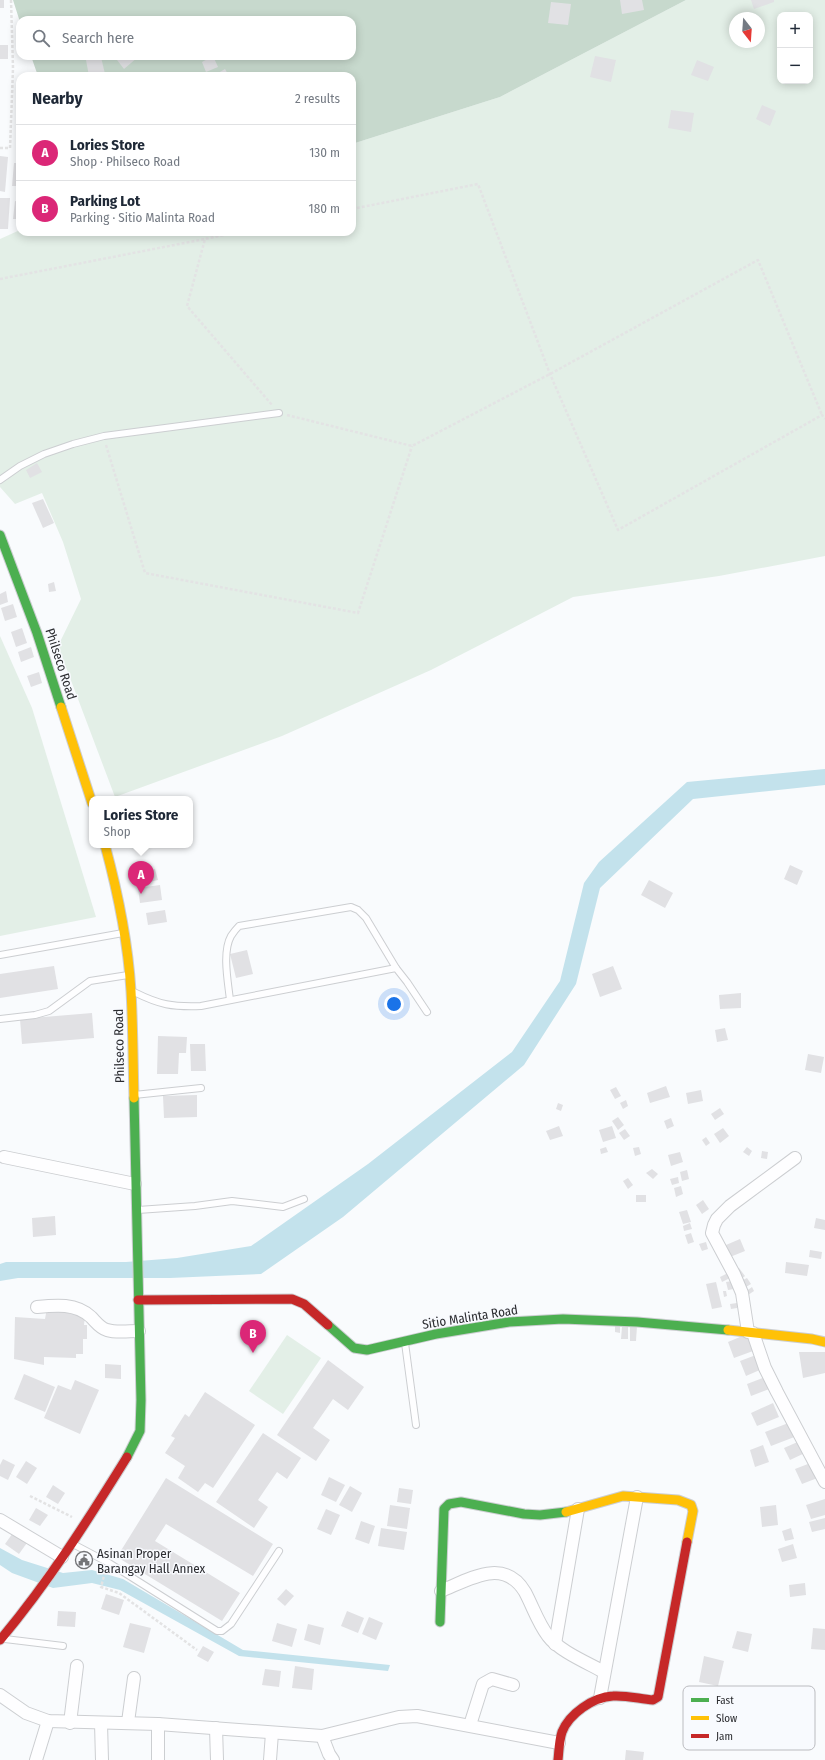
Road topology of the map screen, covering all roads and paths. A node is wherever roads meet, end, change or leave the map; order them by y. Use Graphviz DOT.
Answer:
graph roads {
  1 [pos="11,0"];
  2 [pos="0,148"];
  3 [pos="356,208"];
  4 [pos="219,236"];
  5 [pos="205,239"];
  6 [pos="0,279"];
  7 [pos="550,374"];
  8 [pos="279,413"];
  9 [pos="822,415"];
  10 [pos="825,419"];
  11 [pos="104,436"];
  12 [pos="412,446"];
  13 [pos="0,480"];
  14 [pos="0,535"];
  15 [pos="90,796"];
  16 [pos="106,848"];
  17 [pos="125,932"];
  18 [pos="0,956"];
  19 [pos="396,968"];
  20 [pos="129,974"];
  21 [pos="131,991"];
  22 [pos="230,1000"];
  23 [pos="427,1012"];
  24 [pos="0,1019"];
  25 [pos="201,1088"];
  26 [pos="133,1095"];
  27 [pos="4,1157"];
  28 [pos="795,1158"];
  29 [pos="135,1184"];
  30 [pos="304,1199"];
  31 [pos="136,1210"];
  32 [pos="138,1296"];
  33 [pos="37,1307"];
  34 [pos="139,1331"];
  35 [pos="750,1332"];
  36 [pos="404,1341"];
  37 [pos="825,1342"];
  38 [pos="416,1425"];
  39 [pos="825,1482"];
  40 [pos="30,1496"];
  41 [pos="637,1497"];
  42 [pos="578,1509"];
  43 [pos="0,1520"];
  44 [pos="85,1524"];
  45 [pos="72,1543"];
  46 [pos="278,1551"];
  47 [pos="58,1562"];
  48 [pos="106,1571"];
  49 [pos="441,1591"];
  50 [pos="440,1622"];
  51 [pos="1,1639"];
  52 [pos="555,1644"];
  53 [pos="63,1646"];
  54 [pos="197,1650"];
  55 [pos="77,1666"];
  56 [pos="604,1672"];
  57 [pos="134,1678"];
  58 [pos="513,1685"];
  59 [pos="0,1695"];
  60 [pos="600,1698"];
  61 [pos="48,1721"];
  62 [pos="128,1722"];
  63 [pos="70,1723"];
  64 [pos="101,1723"];
  65 [pos="158,1724"];
  66 [pos="470,1724"];
  67 [pos="216,1728"];
  68 [pos="272,1734"];
  69 [pos="322,1736"];
  70 [pos="559,1743"];
  71 [pos="36,1760"];
  72 [pos="102,1760"];
  73 [pos="158,1760"];
  74 [pos="217,1760"];
  75 [pos="270,1760"];
  76 [pos="333,1760"];
  77 [pos="558,1760"];
  1 -- 2 [label="path"];
  3 -- 7 [label="path"];
  4 -- 5 [label="path"];
  5 -- 6 [label="path"];
  5 -- 8 [label="path"];
  7 -- 9 [label="path"];
  7 -- 9 [label="path"];
  7 -- 12 [label="path"];
  8 -- 11 [label="lane"];
  8 -- 12 [label="path"];
  9 -- 10 [label="path"];
  11 -- 12 [label="path"];
  11 -- 13 [label="lane"];
  14 -- 15 [label="street, Philseco Road"];
  16 -- 17 [label="street, Philseco Road"];
  17 -- 18 [label="lane"];
  17 -- 20 [label="street, Philseco Road"];
  19 -- 22 [label="lane"];
  19 -- 22 [label="lane"];
  19 -- 23 [label="lane"];
  20 -- 21 [label="street, Philseco Road"];
  20 -- 24 [label="lane"];
  21 -- 22 [label="lane"];
  21 -- 26 [label="street, Philseco Road"];
  25 -- 26 [label="lane"];
  26 -- 29 [label="street, Philseco Road"];
  27 -- 29 [label="street"];
  28 -- 35 [label="street"];
  29 -- 31 [label="street, Philseco Road"];
  30 -- 31 [label="lane"];
  31 -- 32 [label="street, Philseco Road"];
  32 -- 34 [label="street, Philseco Road"];
  32 -- 36 [label="street, Sitio Malinta Road"];
  33 -- 34 [label="street"];
  34 -- 44 [label="street, Philseco Road"];
  35 -- 36 [label="street, Sitio Malinta Road"];
  35 -- 37 [label="street, Sitio Malinta Road"];
  35 -- 39 [label="street"];
  36 -- 38 [label="lane"];
  40 -- 44 [label="path"];
  41 -- 42 [label="street"];
  41 -- 56 [label="street"];
  41 -- 60 [label="street"];
  42 -- 49 [label="street"];
  42 -- 52 [label="street"];
  43 -- 47 [label="street"];
  44 -- 45 [label="street, Philseco Road"];
  45 -- 46 [label="lane"];
  45 -- 47 [label="street, Philseco Road"];
  47 -- 51 [label="street, Philseco Road"];
  48 -- 54 [label="path"];
  49 -- 50 [label="street"];
  49 -- 52 [label="street"];
  51 -- 53 [label="lane"];
  52 -- 56 [label="street"];
  55 -- 63 [label="street"];
  56 -- 60 [label="street"];
  57 -- 62 [label="street"];
  58 -- 66 [label="street"];
  59 -- 61 [label="street"];
  60 -- 70 [label="street"];
  61 -- 63 [label="street"];
  61 -- 71 [label="street"];
  62 -- 64 [label="street"];
  62 -- 65 [label="street"];
  63 -- 64 [label="street"];
  64 -- 72 [label="street"];
  65 -- 67 [label="street"];
  65 -- 73 [label="street"];
  66 -- 69 [label="street"];
  66 -- 70 [label="street"];
  67 -- 68 [label="street"];
  67 -- 74 [label="street"];
  68 -- 69 [label="street"];
  68 -- 75 [label="street"];
  69 -- 76 [label="street"];
  70 -- 77 [label="street"];
}
